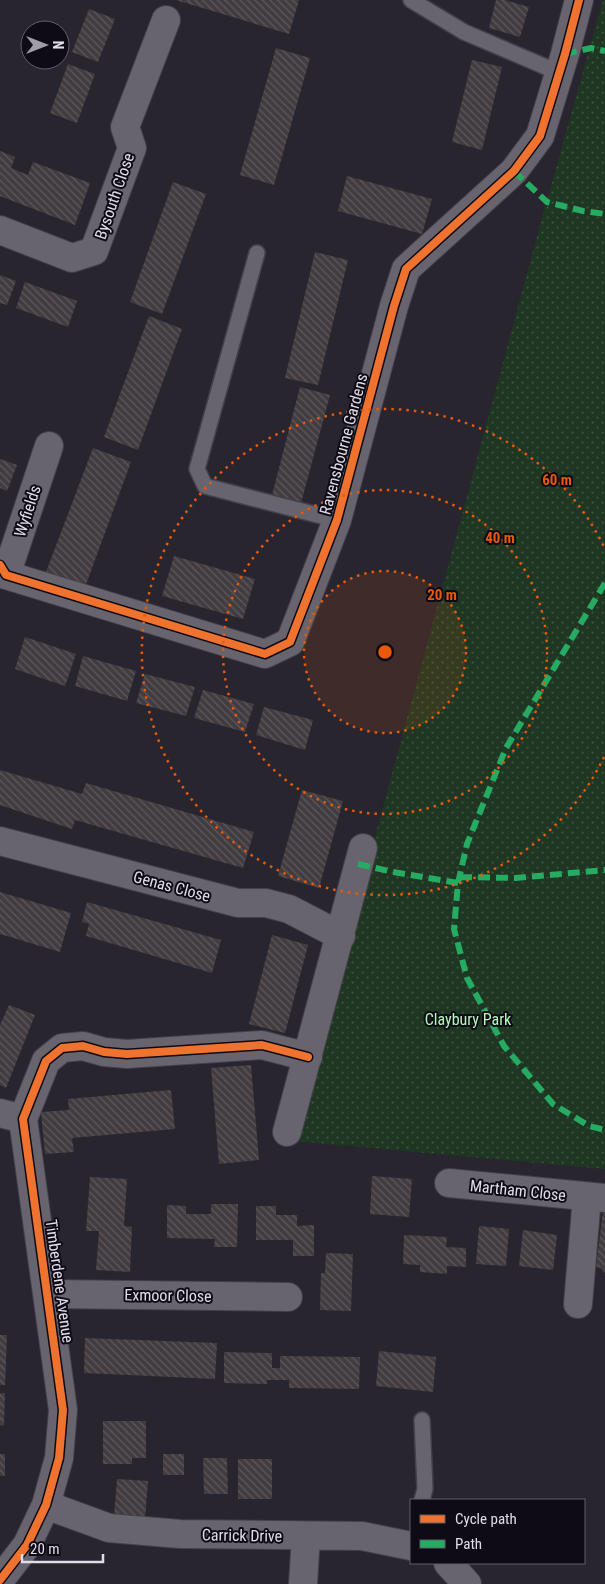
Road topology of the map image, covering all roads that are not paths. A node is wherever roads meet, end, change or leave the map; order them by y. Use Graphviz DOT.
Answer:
graph roads {
  1 [pos="411,0"];
  2 [pos="579,0"];
  3 [pos="166,20"];
  4 [pos="560,73"];
  5 [pos="0,230"];
  6 [pos="257,253"];
  7 [pos="49,446"];
  8 [pos="337,520"];
  9 [pos="3,570"];
  10 [pos="0,841"];
  11 [pos="363,848"];
  12 [pos="340,936"];
  13 [pos="308,1057"];
  14 [pos="12,1116"];
  15 [pos="288,1132"];
  16 [pos="449,1183"];
  17 [pos="596,1197"];
  18 [pos="49,1294"];
  19 [pos="288,1297"];
  20 [pos="578,1304"];
  21 [pos="422,1420"];
  22 [pos="422,1499"];
  23 [pos="46,1505"];
  24 [pos="306,1536"];
  25 [pos="410,1544"];
  26 [pos="449,1564"];
  27 [pos="0,1580"];
  28 [pos="303,1584"];
  29 [pos="466,1584"];
  1 -- 4 [label="lane"];
  2 -- 4 [label="street, Ravensbourne Gardens"];
  3 -- 5 [label="street, Bysouth Close"];
  4 -- 8 [label="street, Ravensbourne Gardens"];
  6 -- 8 [label="lane"];
  7 -- 9 [label="street, Wyfields"];
  8 -- 9 [label="street, Ravensbourne Gardens"];
  10 -- 12 [label="street, Genas Close"];
  11 -- 12 [label="street"];
  12 -- 13 [label="street"];
  13 -- 14 [label="street, Timberdene Avenue"];
  13 -- 15 [label="street"];
  14 -- 18 [label="street, Timberdene Avenue"];
  16 -- 17 [label="street, Martham Close"];
  17 -- 20 [label="street, Martham Close"];
  18 -- 19 [label="street, Exmoor Close"];
  18 -- 23 [label="street, Timberdene Avenue"];
  21 -- 22 [label="lane"];
  23 -- 24 [label="street, Carrick Drive"];
  23 -- 27 [label="street, Timberdene Avenue"];
  24 -- 25 [label="street, Carrick Drive"];
  24 -- 28 [label="street"];
  26 -- 29 [label="street"];
}
